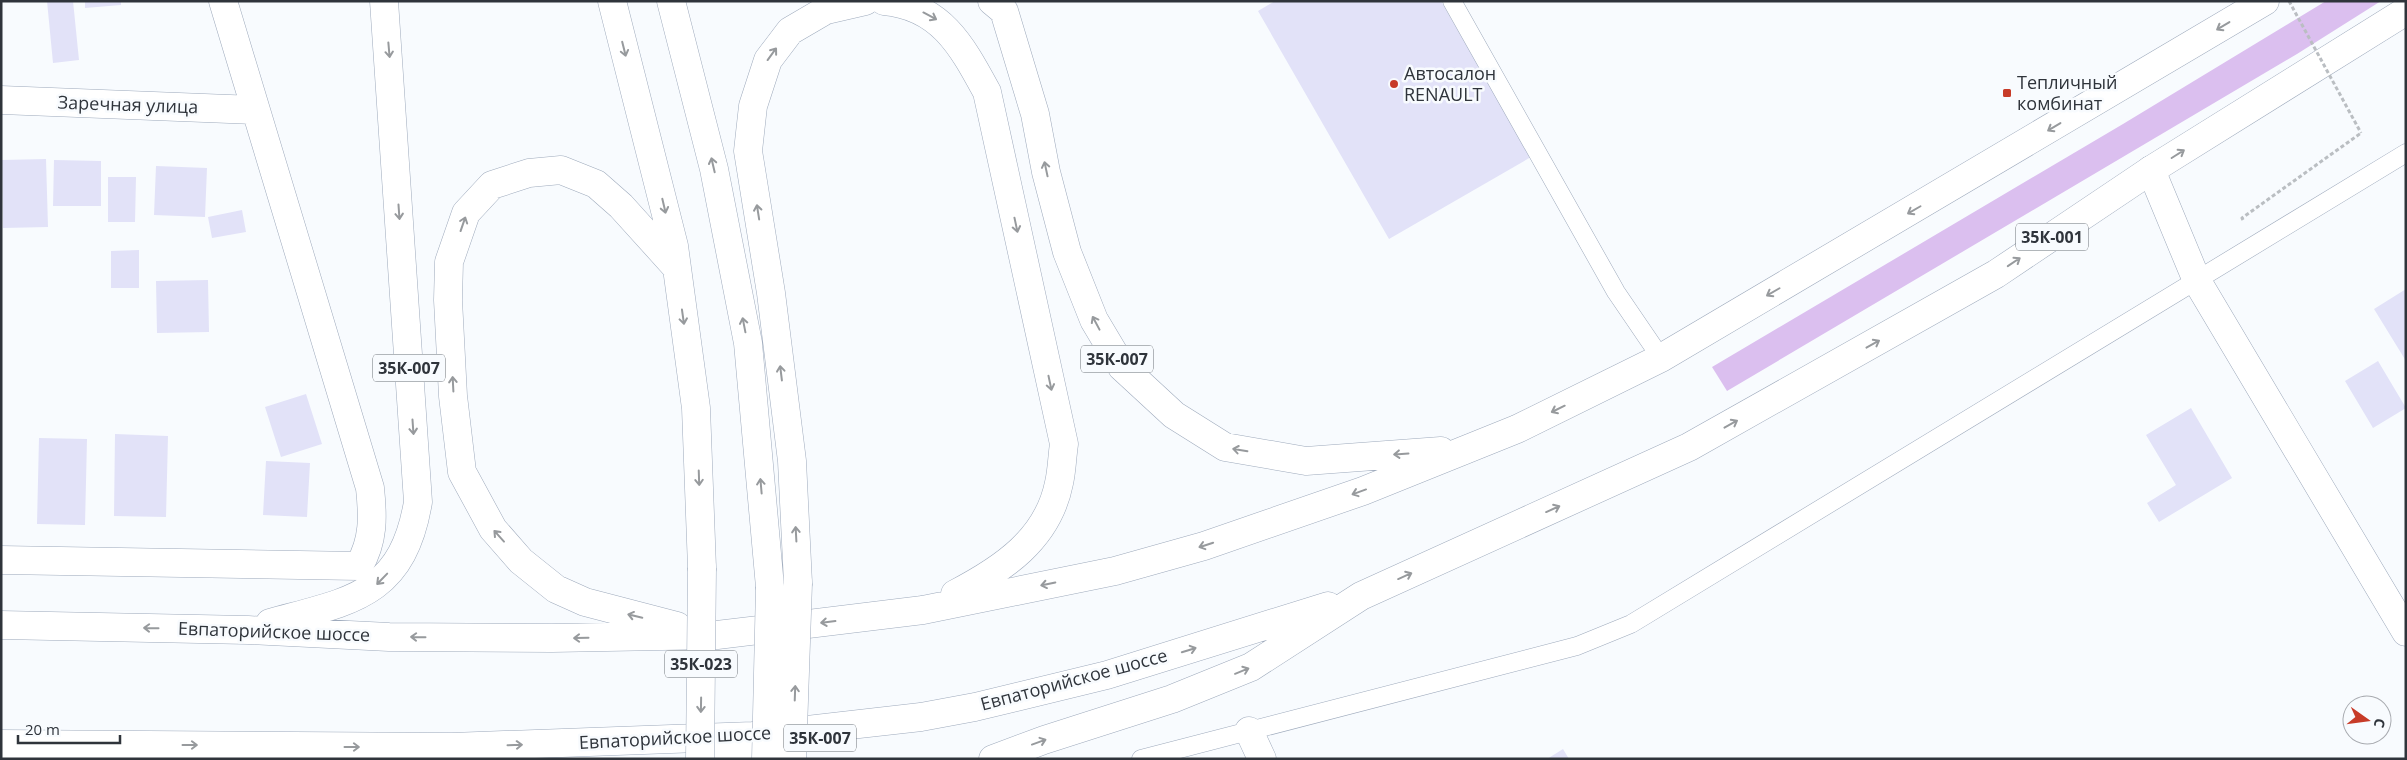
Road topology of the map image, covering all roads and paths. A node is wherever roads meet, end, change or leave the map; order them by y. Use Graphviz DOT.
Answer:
graph roads {
  1 [pos="223,1"];
  2 [pos="384,1"];
  3 [pos="612,1"];
  4 [pos="671,1"];
  5 [pos="866,1"];
  6 [pos="884,1"];
  7 [pos="1452,1"];
  8 [pos="2265,1"];
  9 [pos="2289,1"];
  10 [pos="1000,5"];
  11 [pos="2406,11"];
  12 [pos="1,100"];
  13 [pos="256,110"];
  14 [pos="2406,153"];
  15 [pos="2151,170"];
  16 [pos="2242,218"];
  17 [pos="677,268"];
  18 [pos="2197,282"];
  19 [pos="1660,358"];
  20 [pos="1467,449"];
  21 [pos="1,560"];
  22 [pos="1361,596"];
  23 [pos="923,610"];
  24 [pos="1,625"];
  25 [pos="248,630"];
  26 [pos="2406,632"];
  27 [pos="717,635"];
  28 [pos="921,717"];
  29 [pos="1249,731"];
  30 [pos="1,744"];
  31 [pos="700,759"];
  32 [pos="720,759"];
  33 [pos="766,759"];
  34 [pos="792,759"];
  35 [pos="993,759"];
  36 [pos="1140,759"];
  37 [pos="1262,759"];
  1 -- 13 [label="main road"];
  2 -- 25 [label="main road, 35К-007, one-way"];
  3 -- 17 [label="main road, one-way"];
  33 -- 4 [label="main road, one-way, bridge"];
  34 -- 5 [label="main road, one-way, bridge"];
  6 -- 23 [label="main road, one-way"];
  7 -- 19 [label="lane"];
  8 -- 19 [label="main road, Евпаторийское шоссе, one-way"];
  9 -- 16 [label="path, bridge"];
  20 -- 10 [label="main road, 35К-007, one-way"];
  15 -- 11 [label="main road, 35К-001, one-way"];
  12 -- 13 [label="main road, Заречная улица"];
  13 -- 21 [label="main road"];
  14 -- 18 [label="lane"];
  15 -- 18 [label="main road"];
  22 -- 15 [label="main road, 35К-001, one-way"];
  27 -- 17 [label="main road, one-way"];
  17 -- 31 [label="main road, 35К-023, one-way, bridge"];
  18 -- 26 [label="main road"];
  18 -- 29 [label="lane"];
  19 -- 20 [label="main road, Евпаторийское шоссе, one-way"];
  20 -- 23 [label="main road, Евпаторийское шоссе, one-way"];
  28 -- 22 [label="main road, Евпаторийское шоссе, one-way"];
  35 -- 22 [label="main road, one-way"];
  23 -- 27 [label="main road, Евпаторийское шоссе, one-way"];
  25 -- 24 [label="main road, Евпаторийское шоссе, one-way"];
  27 -- 25 [label="main road, Евпаторийское шоссе, one-way"];
  30 -- 28 [label="main road, Евпаторийское шоссе, one-way"];
  28 -- 32 [label="main road, 35К-007"];
  29 -- 36 [label="lane"];
  29 -- 37 [label="main road"];
}
